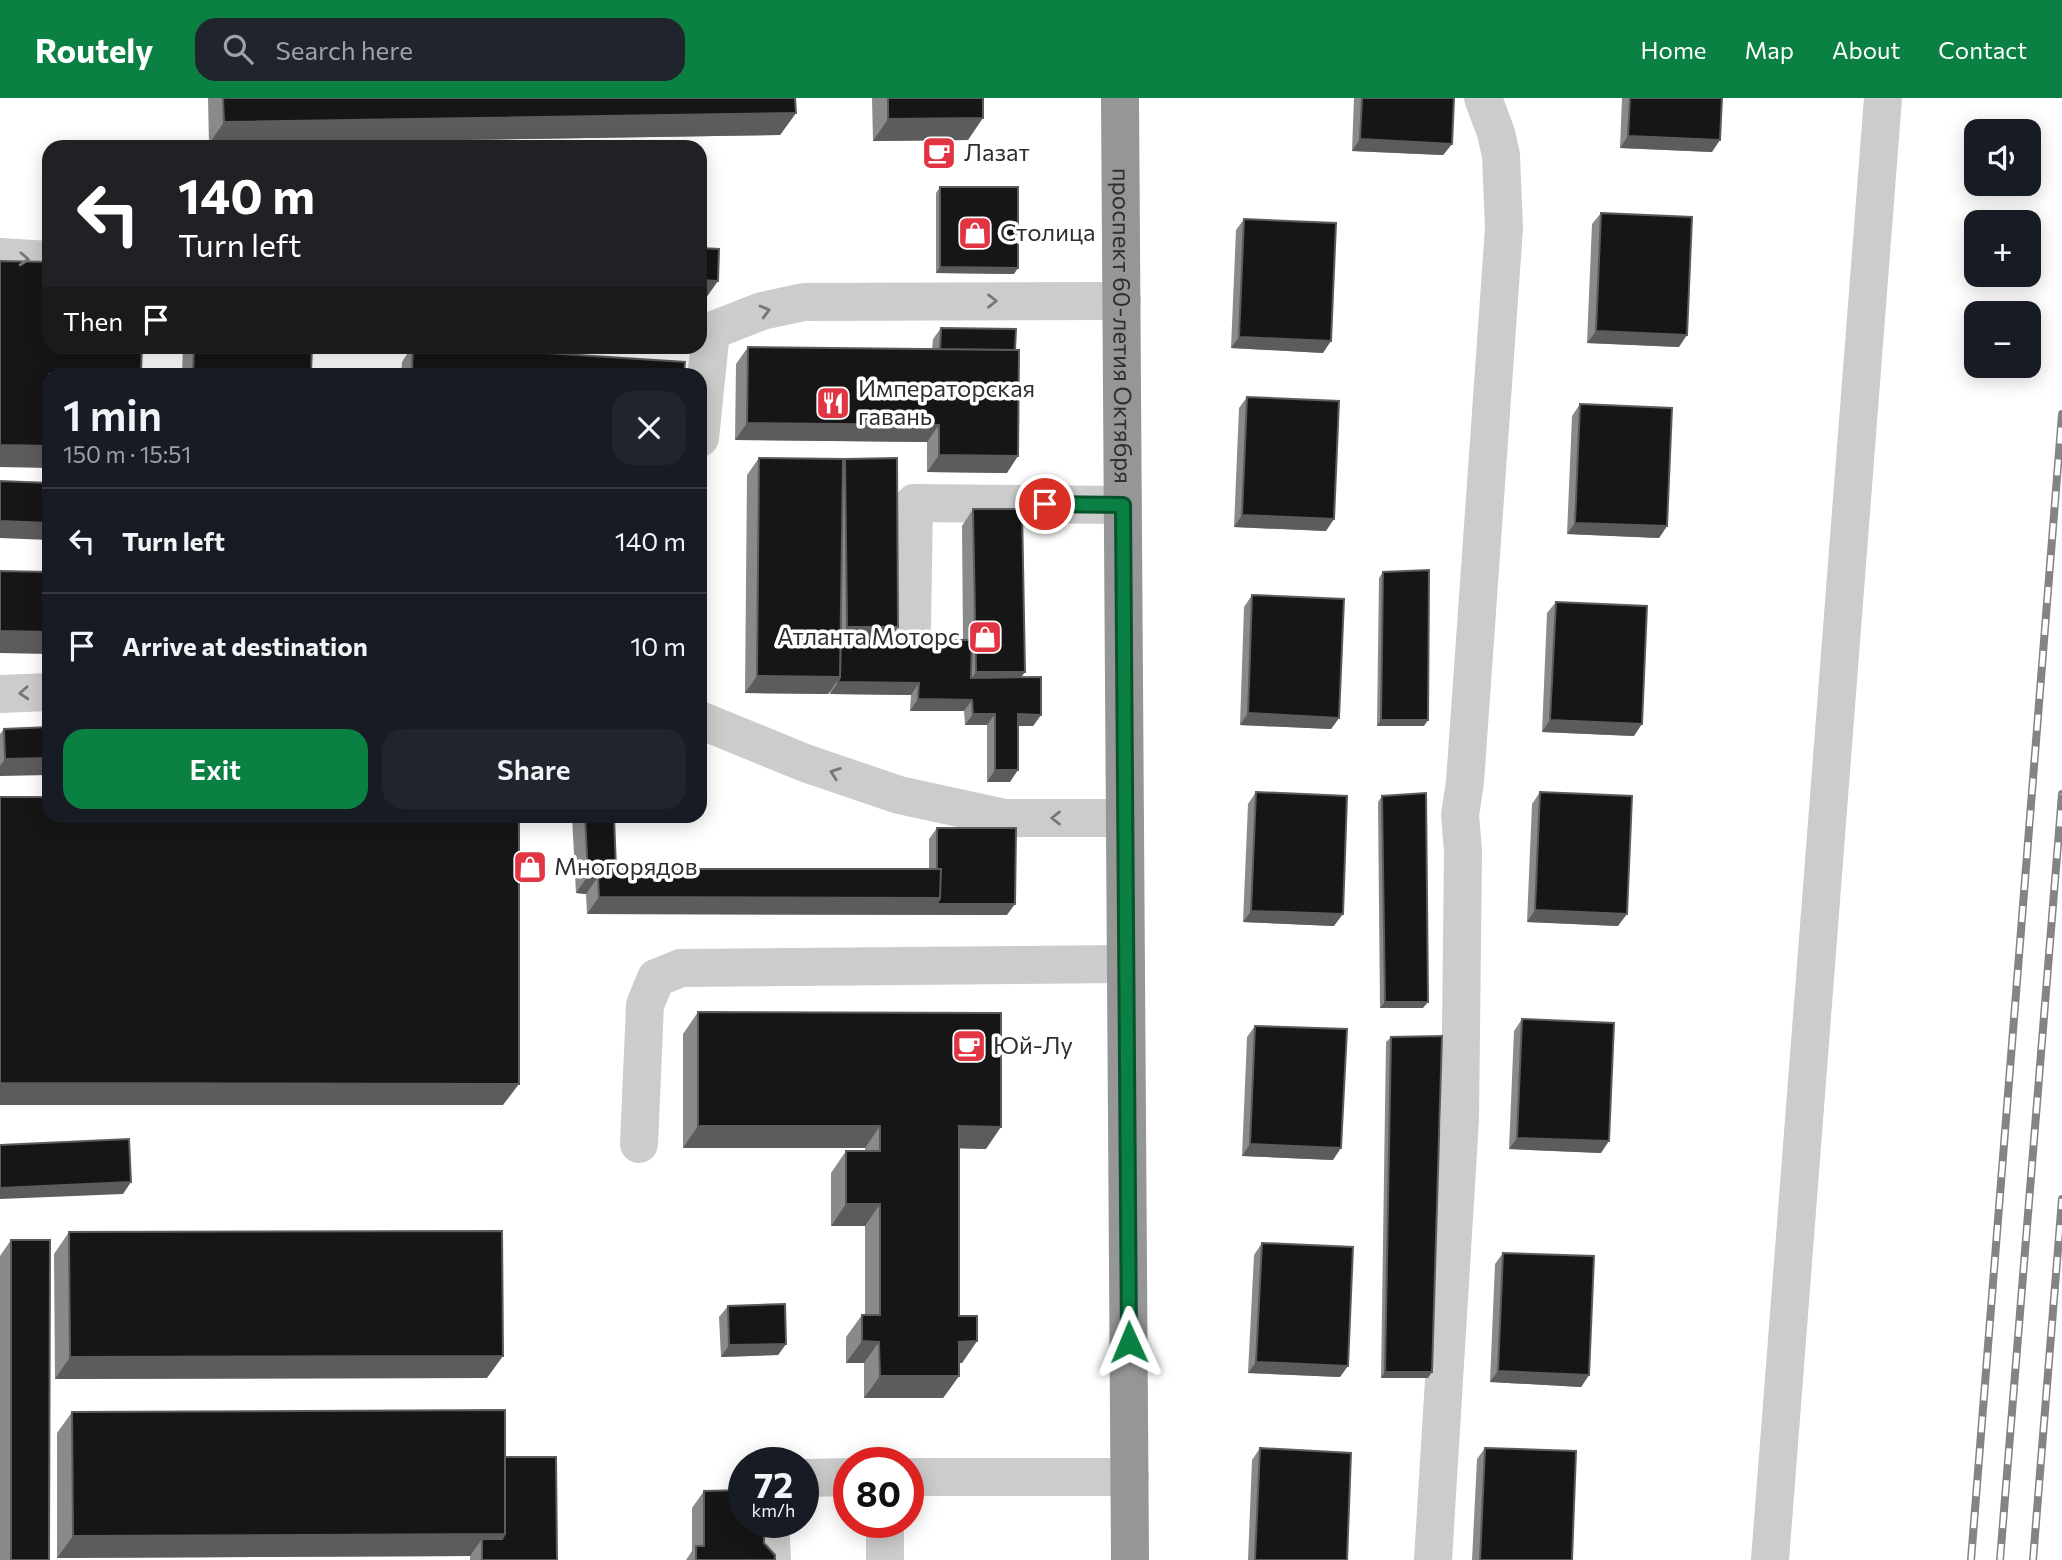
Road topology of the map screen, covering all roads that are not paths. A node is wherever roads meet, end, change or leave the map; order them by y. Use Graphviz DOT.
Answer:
graph roads {
  1 [pos="1120,98"];
  2 [pos="1483,98"];
  3 [pos="1883,98"];
  4 [pos="0,257"];
  5 [pos="42,260"];
  6 [pos="1122,301"];
  7 [pos="707,329"];
  8 [pos="1123,505"];
  9 [pos="912,626"];
  10 [pos="42,692"];
  11 [pos="0,694"];
  12 [pos="707,723"];
  13 [pos="1125,818"];
  14 [pos="1126,964"];
  15 [pos="639,1144"];
  16 [pos="924,1477"];
  17 [pos="1130,1477"];
  18 [pos="771,1538"];
  19 [pos="885,1538"];
  20 [pos="772,1560"];
  21 [pos="885,1560"];
  22 [pos="1130,1560"];
  23 [pos="1433,1560"];
  24 [pos="1770,1560"];
  1 -- 6 [label="highway, проспект 60-летия Октября"];
  2 -- 23 [label="street"];
  3 -- 24 [label="street"];
  4 -- 5 [label="street, one-way"];
  7 -- 6 [label="street, one-way"];
  6 -- 8 [label="highway, проспект 60-летия Октября"];
  8 -- 9 [label="street"];
  8 -- 13 [label="highway, проспект 60-летия Октября"];
  10 -- 11 [label="street, one-way"];
  13 -- 12 [label="street, one-way"];
  13 -- 14 [label="highway, проспект 60-летия Октября"];
  14 -- 15 [label="street"];
  14 -- 17 [label="highway, проспект 60-летия Октября"];
  16 -- 17 [label="street"];
  17 -- 22 [label="highway, проспект 60-летия Октября"];
  18 -- 20 [label="street"];
  19 -- 21 [label="street"];
}
